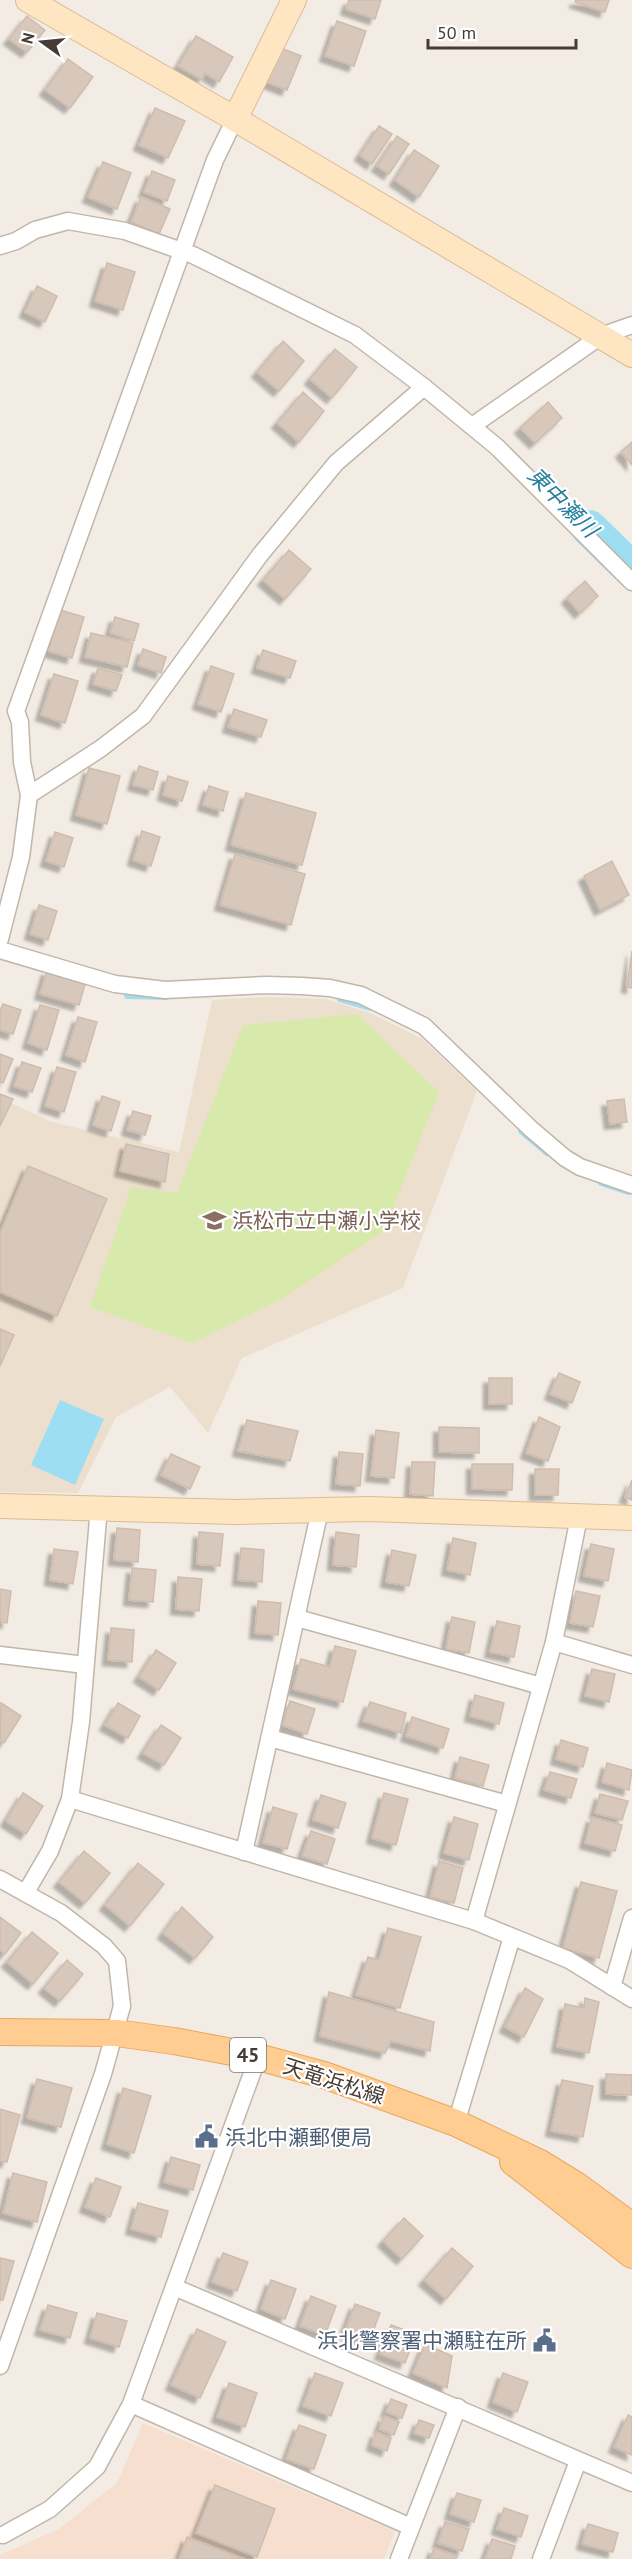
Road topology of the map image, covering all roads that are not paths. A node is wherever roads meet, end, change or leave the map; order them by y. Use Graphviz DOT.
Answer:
graph roads {
  1 [pos="28,0"];
  2 [pos="294,0"];
  3 [pos="235,119"];
  4 [pos="0,246"];
  5 [pos="182,251"];
  6 [pos="632,325"];
  7 [pos="601,336"];
  8 [pos="632,355"];
  9 [pos="424,387"];
  10 [pos="472,426"];
  11 [pos="632,582"];
  12 [pos="29,795"];
  13 [pos="0,939"];
  14 [pos="0,950"];
  15 [pos="632,1185"];
  16 [pos="0,1506"];
  17 [pos="99,1507"];
  18 [pos="320,1510"];
  19 [pos="579,1517"];
  20 [pos="632,1518"];
  21 [pos="297,1618"];
  22 [pos="554,1642"];
  23 [pos="0,1655"];
  24 [pos="85,1665"];
  25 [pos="632,1665"];
  26 [pos="541,1686"];
  27 [pos="270,1738"];
  28 [pos="70,1799"];
  29 [pos="507,1804"];
  30 [pos="244,1852"];
  31 [pos="0,1879"];
  32 [pos="26,1892"];
  33 [pos="632,1918"];
  34 [pos="474,1921"];
  35 [pos="512,1936"];
  36 [pos="612,1987"];
  37 [pos="632,1999"];
  38 [pos="0,2032"];
  39 [pos="116,2033"];
  40 [pos="258,2058"];
  41 [pos="456,2124"];
  42 [pos="484,2136"];
  43 [pos="632,2226"];
  44 [pos="632,2255"];
  45 [pos="174,2287"];
  46 [pos="0,2366"];
  47 [pos="131,2404"];
  48 [pos="458,2407"];
  49 [pos="578,2460"];
  50 [pos="632,2483"];
  51 [pos="411,2527"];
  52 [pos="1,2533"];
  53 [pos="399,2559"];
  54 [pos="541,2559"];
  1 -- 3 [label="street"];
  2 -- 3 [label="street"];
  3 -- 5 [label="street"];
  3 -- 7 [label="street"];
  4 -- 5 [label="street"];
  5 -- 9 [label="street"];
  5 -- 12 [label="street"];
  6 -- 7 [label="street"];
  7 -- 8 [label="street"];
  7 -- 10 [label="street"];
  9 -- 10 [label="street"];
  9 -- 12 [label="street"];
  10 -- 11 [label="street"];
  12 -- 13 [label="street"];
  14 -- 15 [label="street"];
  16 -- 17 [label="street"];
  17 -- 18 [label="street"];
  17 -- 24 [label="street"];
  18 -- 19 [label="street"];
  18 -- 21 [label="street"];
  19 -- 20 [label="street"];
  19 -- 22 [label="street"];
  21 -- 26 [label="street"];
  21 -- 27 [label="street"];
  22 -- 25 [label="street"];
  22 -- 26 [label="street"];
  23 -- 24 [label="street"];
  24 -- 28 [label="street"];
  26 -- 29 [label="street"];
  27 -- 29 [label="street"];
  27 -- 30 [label="street"];
  28 -- 30 [label="street"];
  28 -- 32 [label="street"];
  29 -- 34 [label="street"];
  30 -- 34 [label="street"];
  31 -- 32 [label="street"];
  32 -- 39 [label="street"];
  33 -- 36 [label="street"];
  34 -- 35 [label="street"];
  35 -- 36 [label="street"];
  35 -- 41 [label="street"];
  36 -- 37 [label="street"];
  38 -- 39 [label="main road, 天竜浜松線 / 45"];
  39 -- 40 [label="main road, 天竜浜松線 / 45"];
  39 -- 46 [label="street"];
  40 -- 41 [label="main road, 天竜浜松線 / 45"];
  40 -- 45 [label="street"];
  41 -- 42 [label="main road, 天竜浜松線 / 45"];
  42 -- 43 [label="main road, 天竜浜松線 / 45"];
  42 -- 44 [label="main road, 天竜浜松線 / 45"];
  45 -- 47 [label="street"];
  45 -- 48 [label="street"];
  47 -- 51 [label="street"];
  47 -- 52 [label="street"];
  48 -- 49 [label="street"];
  48 -- 51 [label="street"];
  49 -- 50 [label="street"];
  49 -- 54 [label="street"];
  51 -- 53 [label="street"];
}
